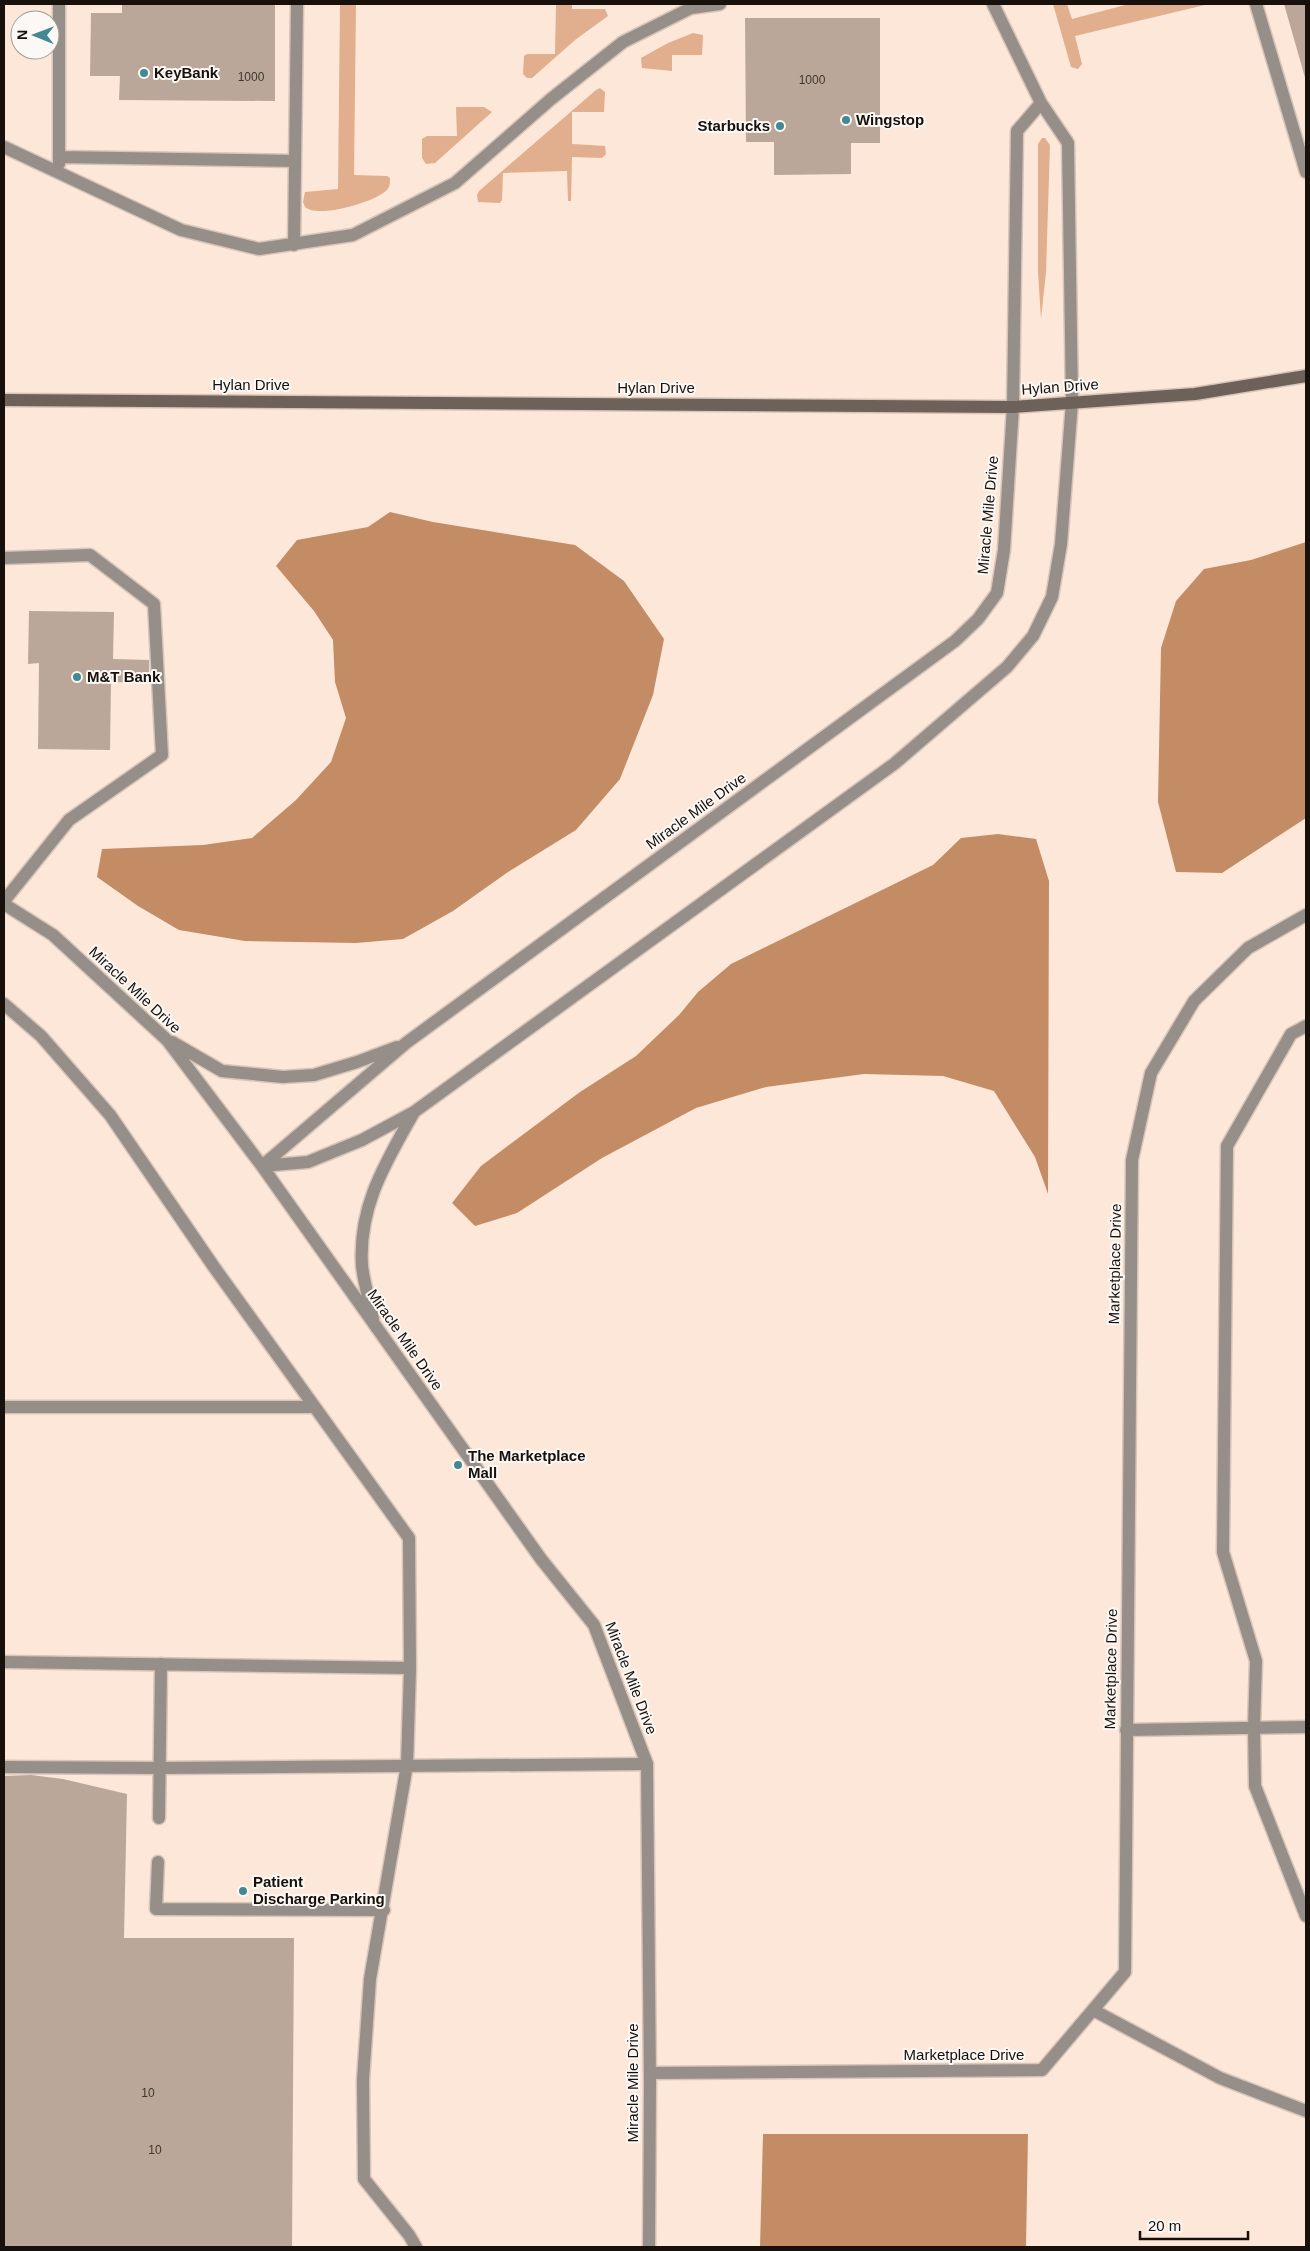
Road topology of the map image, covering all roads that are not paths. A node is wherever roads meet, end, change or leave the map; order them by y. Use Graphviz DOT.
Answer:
graph roads {
  1 [pos="59,4"];
  2 [pos="297,4"];
  3 [pos="720,4"];
  4 [pos="993,4"];
  5 [pos="1256,4"];
  6 [pos="1041,103"];
  7 [pos="4,147"];
  8 [pos="59,157"];
  9 [pos="295,161"];
  10 [pos="1306,172"];
  11 [pos="58,174"];
  12 [pos="294,245"];
  13 [pos="1306,376"];
  14 [pos="4,400"];
  15 [pos="1072,402"];
  16 [pos="1013,406"];
  17 [pos="4,558"];
  18 [pos="4,903"];
  19 [pos="1306,916"];
  20 [pos="4,1004"];
  21 [pos="1306,1026"];
  22 [pos="167,1040"];
  23 [pos="406,1043"];
  24 [pos="414,1112"];
  25 [pos="262,1166"];
  26 [pos="374,1324"];
  27 [pos="4,1407"];
  28 [pos="315,1407"];
  29 [pos="4,1662"];
  30 [pos="161,1664"];
  31 [pos="410,1668"];
  32 [pos="1306,1727"];
  33 [pos="1254,1728"];
  34 [pos="1126,1730"];
  35 [pos="647,1764"];
  36 [pos="407,1766"];
  37 [pos="4,1767"];
  38 [pos="160,1768"];
  39 [pos="159,1818"];
  40 [pos="158,1862"];
  41 [pos="384,1910"];
  42 [pos="1306,1916"];
  43 [pos="1093,2010"];
  44 [pos="650,2073"];
  45 [pos="1306,2111"];
  46 [pos="416,2247"];
  47 [pos="649,2247"];
  1 -- 8 [label="street"];
  2 -- 9 [label="street"];
  3 -- 12 [label="street"];
  4 -- 6 [label="street"];
  5 -- 10 [label="street"];
  6 -- 15 [label="street"];
  6 -- 16 [label="street, Miracle Mile Drive"];
  7 -- 11 [label="street"];
  8 -- 9 [label="street"];
  8 -- 11 [label="street"];
  9 -- 12 [label="street"];
  11 -- 12 [label="street"];
  13 -- 15 [label="main road, Hylan Drive"];
  14 -- 16 [label="main road, Hylan Drive"];
  15 -- 16 [label="main road, Hylan Drive"];
  15 -- 24 [label="street"];
  16 -- 23 [label="street, Miracle Mile Drive"];
  17 -- 18 [label="street"];
  18 -- 22 [label="street, Miracle Mile Drive"];
  19 -- 34 [label="street, Marketplace Drive"];
  20 -- 28 [label="street"];
  21 -- 33 [label="street"];
  22 -- 23 [label="street"];
  22 -- 25 [label="street, Miracle Mile Drive"];
  23 -- 25 [label="street, Miracle Mile Drive"];
  24 -- 25 [label="street"];
  24 -- 26 [label="street"];
  25 -- 26 [label="street, Miracle Mile Drive"];
  26 -- 35 [label="street, Miracle Mile Drive"];
  27 -- 28 [label="street"];
  28 -- 31 [label="street"];
  29 -- 30 [label="street"];
  30 -- 31 [label="street"];
  30 -- 38 [label="street"];
  31 -- 36 [label="street"];
  32 -- 33 [label="street"];
  33 -- 34 [label="street"];
  33 -- 42 [label="street"];
  34 -- 43 [label="street, Marketplace Drive"];
  35 -- 36 [label="street"];
  35 -- 44 [label="street, Miracle Mile Drive"];
  36 -- 38 [label="street"];
  36 -- 41 [label="street"];
  37 -- 38 [label="street"];
  38 -- 39 [label="street"];
  40 -- 41 [label="street"];
  41 -- 46 [label="street"];
  43 -- 44 [label="street, Marketplace Drive"];
  43 -- 45 [label="street"];
  44 -- 47 [label="street, Miracle Mile Drive"];
}
